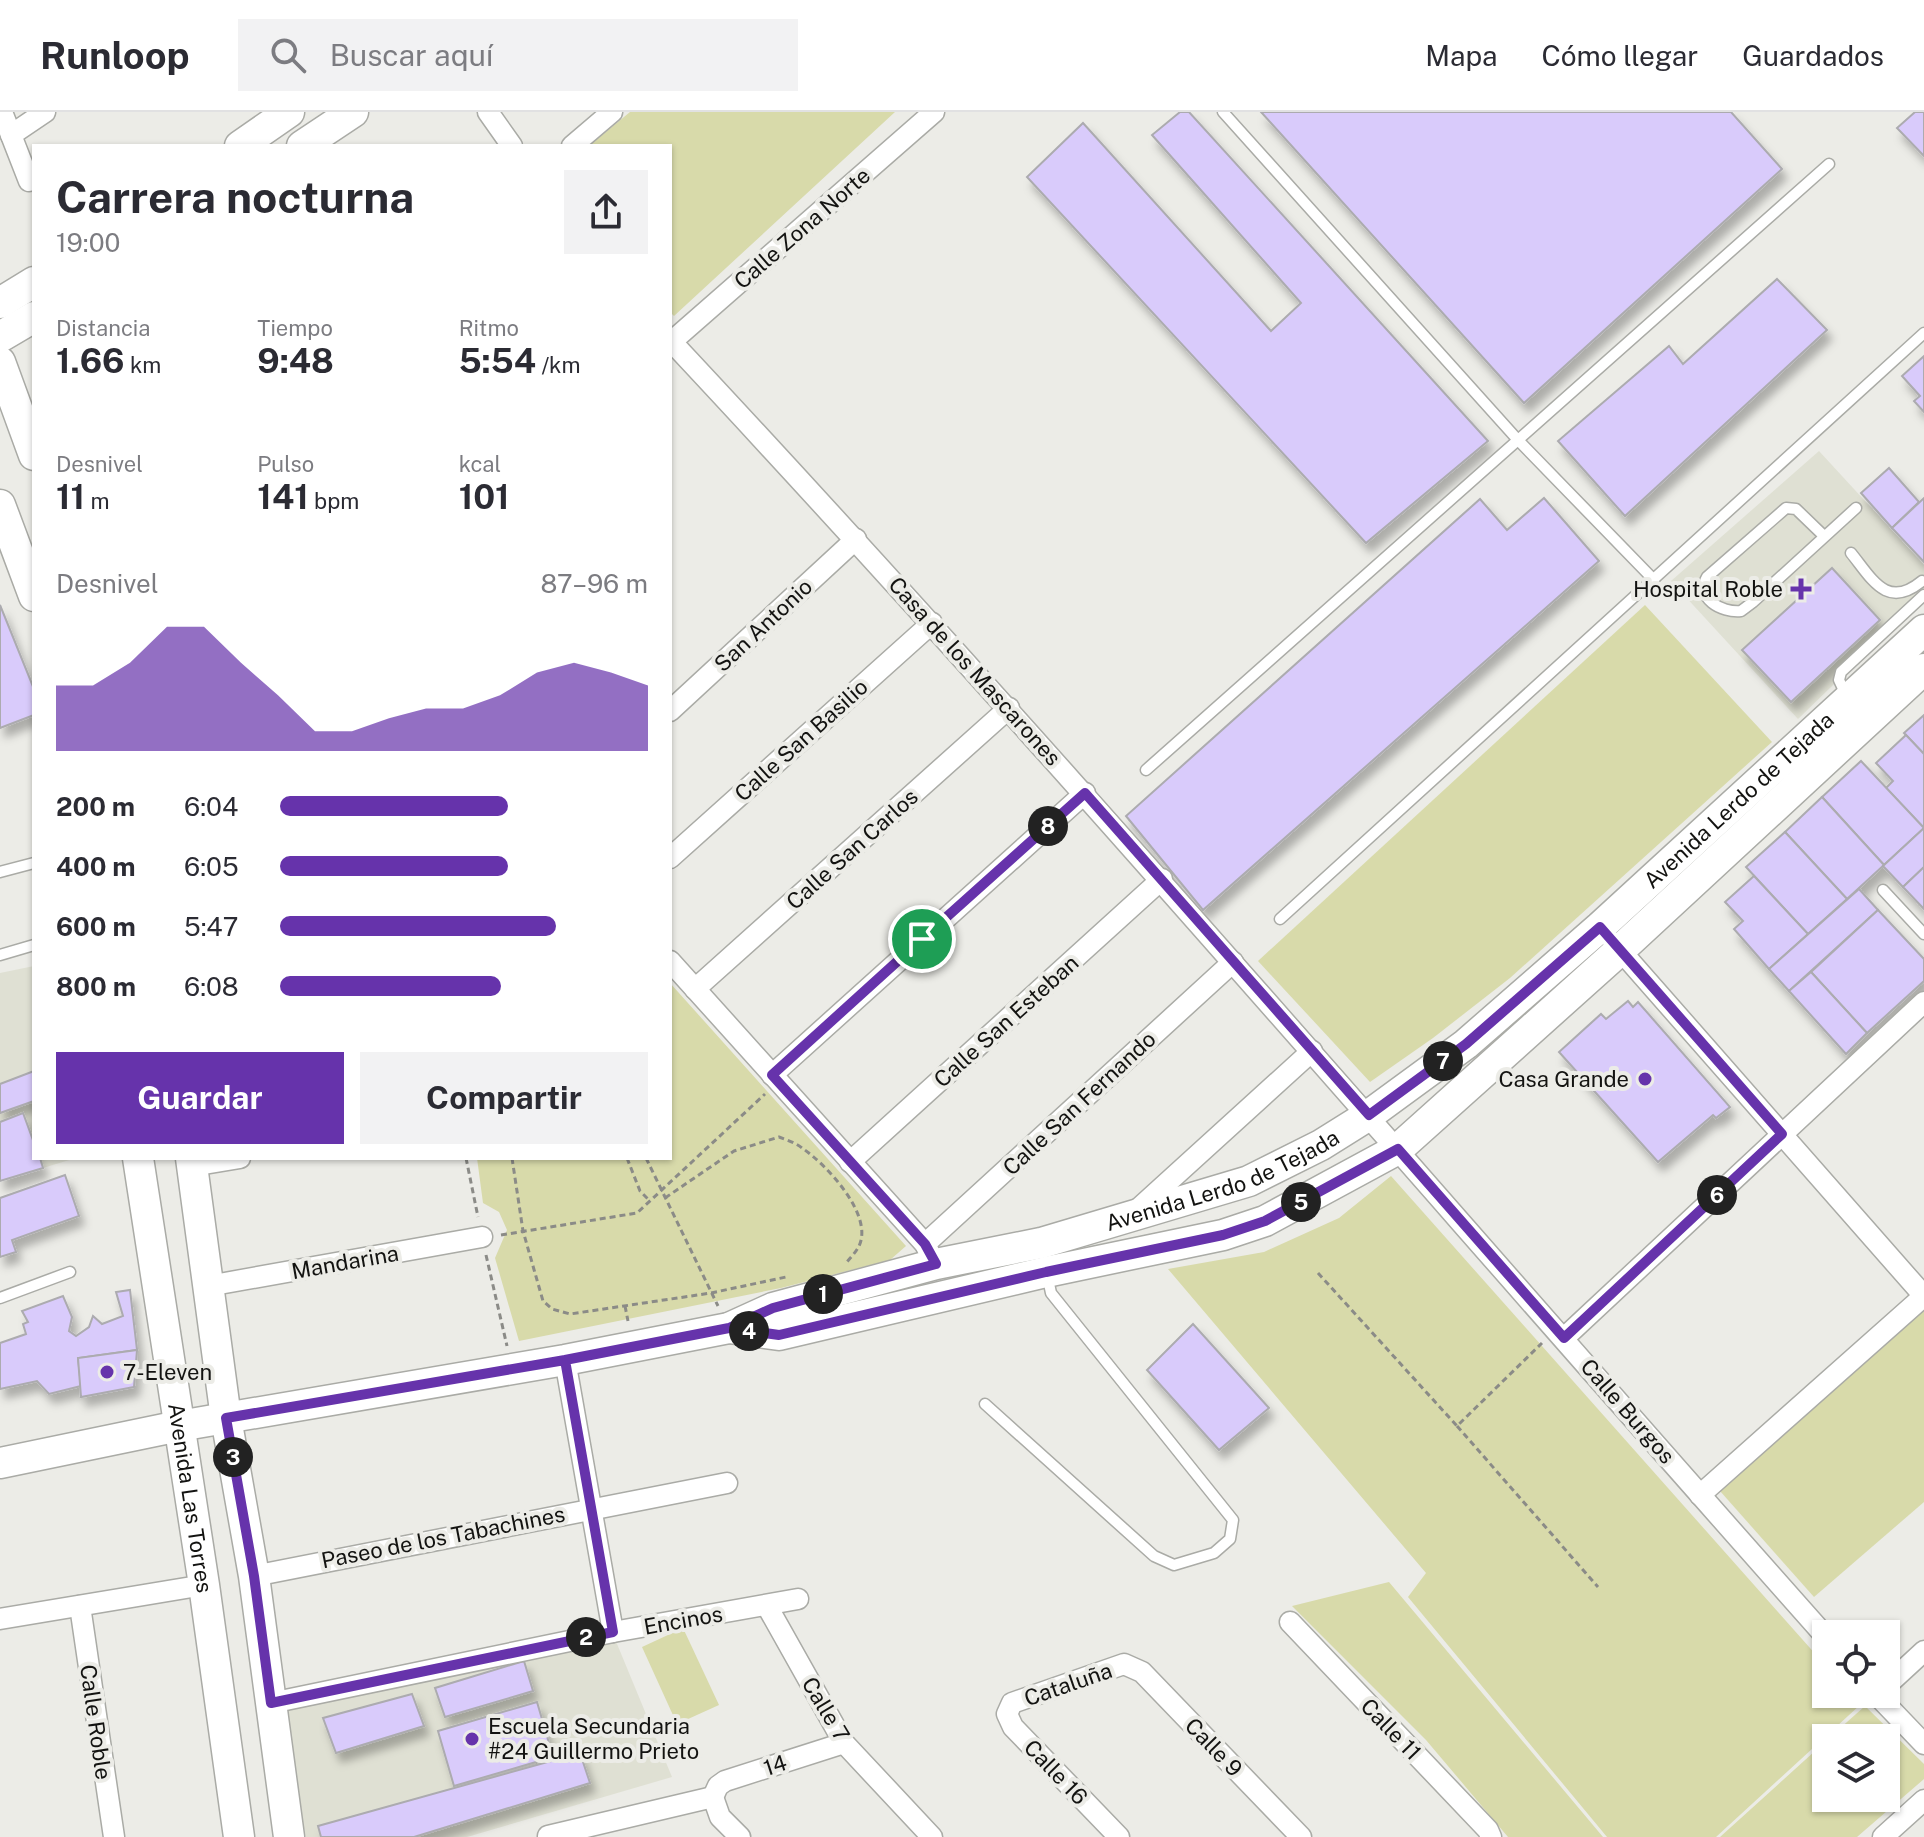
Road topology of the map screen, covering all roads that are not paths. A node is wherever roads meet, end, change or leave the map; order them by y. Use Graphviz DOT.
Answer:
graph roads {
  1 [pos="2,112"];
  2 [pos="45,112"];
  3 [pos="289,112"];
  4 [pos="353,112"];
  5 [pos="488,112"];
  6 [pos="612,112"];
  7 [pos="934,112"];
  8 [pos="1223,112"];
  9 [pos="11,135"];
  10 [pos="243,144"];
  11 [pos="305,144"];
  12 [pos="511,144"];
  13 [pos="574,144"];
  14 [pos="1829,164"];
  15 [pos="29,181"];
  16 [pos="32,283"];
  17 [pos="0,303"];
  18 [pos="32,318"];
  19 [pos="1924,333"];
  20 [pos="0,337"];
  21 [pos="672,340"];
  22 [pos="672,342"];
  23 [pos="0,362"];
  24 [pos="1517,439"];
  25 [pos="32,450"];
  26 [pos="0,505"];
  27 [pos="1856,508"];
  28 [pos="1824,536"];
  29 [pos="856,539"];
  30 [pos="1851,553"];
  31 [pos="1654,580"];
  32 [pos="1922,581"];
  33 [pos="32,591"];
  34 [pos="1924,595"];
  35 [pos="932,623"];
  36 [pos="1924,630"];
  37 [pos="1924,669"];
  38 [pos="1848,699"];
  39 [pos="1009,708"];
  40 [pos="672,709"];
  41 [pos="1146,770"];
  42 [pos="1085,793"];
  43 [pos="672,856"];
  44 [pos="32,864"];
  45 [pos="0,872"];
  46 [pos="1162,879"];
  47 [pos="1883,890"];
  48 [pos="1280,919"];
  49 [pos="1600,927"];
  50 [pos="1924,934"];
  51 [pos="32,946"];
  52 [pos="1620,950"];
  53 [pos="0,955"];
  54 [pos="1233,962"];
  55 [pos="672,963"];
  56 [pos="695,989"];
  57 [pos="1924,1002"];
  58 [pos="1312,1051"];
  59 [pos="772,1075"];
  60 [pos="1369,1115"];
  61 [pos="1782,1134"];
  62 [pos="1398,1149"];
  63 [pos="138,1160"];
  64 [pos="216,1160"];
  65 [pos="192,1162"];
  66 [pos="850,1162"];
  67 [pos="1133,1214"];
  68 [pos="482,1237"];
  69 [pos="930,1254"];
  70 [pos="1044,1257"];
  71 [pos="70,1272"];
  72 [pos="208,1286"];
  73 [pos="1924,1296"];
  74 [pos="0,1298"];
  75 [pos="729,1328"];
  76 [pos="1560,1334"];
  77 [pos="565,1360"];
  78 [pos="985,1404"];
  79 [pos="226,1418"];
  80 [pos="179,1426"];
  81 [pos="0,1463"];
  82 [pos="727,1483"];
  83 [pos="1700,1495"];
  84 [pos="589,1508"];
  85 [pos="254,1576"];
  86 [pos="204,1585"];
  87 [pos="798,1599"];
  88 [pos="80,1606"];
  89 [pos="767,1606"];
  90 [pos="0,1619"];
  91 [pos="1812,1621"];
  92 [pos="1290,1622"];
  93 [pos="613,1632"];
  94 [pos="1924,1651"];
  95 [pos="1124,1664"];
  96 [pos="1900,1673"];
  97 [pos="271,1703"];
  98 [pos="1012,1703"];
  99 [pos="1890,1708"];
  100 [pos="844,1743"];
  101 [pos="1924,1744"];
  102 [pos="713,1797"];
  103 [pos="1924,1800"];
  104 [pos="542,1836"];
  105 [pos="114,1837"];
  106 [pos="239,1837"];
  107 [pos="289,1837"];
  108 [pos="740,1837"];
  109 [pos="932,1837"];
  110 [pos="1119,1837"];
  111 [pos="1301,1837"];
  112 [pos="1491,1837"];
  113 [pos="1883,1837"];
  1 -- 9 [label="street"];
  2 -- 9 [label="street"];
  3 -- 10 [label="street"];
  4 -- 11 [label="street"];
  5 -- 12 [label="street"];
  6 -- 13 [label="street"];
  7 -- 21 [label="street, Calle Zona Norte"];
  8 -- 24 [label="lane"];
  9 -- 15 [label="street"];
  14 -- 24 [label="lane"];
  16 -- 17 [label="street"];
  18 -- 20 [label="street"];
  19 -- 31 [label="lane"];
  22 -- 29 [label="street, Casa de los Mascarones"];
  23 -- 25 [label="street"];
  24 -- 31 [label="lane"];
  24 -- 41 [label="lane"];
  26 -- 33 [label="street"];
  27 -- 28 [label="lane"];
  28 -- 28 [label="lane"];
  29 -- 35 [label="street, Casa de los Mascarones"];
  29 -- 40 [label="street, San Antonio"];
  30 -- 32 [label="lane"];
  31 -- 48 [label="lane"];
  34 -- 38 [label="lane"];
  35 -- 39 [label="street, Casa de los Mascarones"];
  35 -- 43 [label="street, Calle San Basilio"];
  36 -- 38 [label="street, Avenida Lerdo de Tejada"];
  37 -- 52 [label="street, Avenida Lerdo de Tejada"];
  38 -- 49 [label="street, Avenida Lerdo de Tejada"];
  39 -- 42 [label="street, Casa de los Mascarones"];
  39 -- 56 [label="street, Calle San Carlos"];
  42 -- 46 [label="street, Casa de los Mascarones"];
  42 -- 59 [label="street"];
  44 -- 45 [label="lane"];
  46 -- 54 [label="street, Casa de los Mascarones"];
  46 -- 66 [label="street, Calle San Esteban"];
  47 -- 50 [label="lane"];
  49 -- 52 [label="street"];
  49 -- 60 [label="street, Avenida Lerdo de Tejada"];
  51 -- 53 [label="lane"];
  52 -- 61 [label="street"];
  52 -- 62 [label="street, Avenida Lerdo de Tejada"];
  54 -- 58 [label="street, Casa de los Mascarones"];
  54 -- 69 [label="street, Calle San Fernando"];
  55 -- 56 [label="street"];
  56 -- 59 [label="street"];
  57 -- 61 [label="street"];
  58 -- 60 [label="street, Casa de los Mascarones"];
  58 -- 67 [label="street"];
  59 -- 66 [label="street"];
  60 -- 62 [label="street, Casa de los Mascarones"];
  60 -- 67 [label="street, Avenida Lerdo de Tejada"];
  61 -- 73 [label="street"];
  61 -- 76 [label="street"];
  62 -- 70 [label="street, Avenida Lerdo de Tejada"];
  62 -- 76 [label="street, Calle Burgos"];
  63 -- 80 [label="street, Avenida Las Torres"];
  64 -- 65 [label="street"];
  65 -- 72 [label="street"];
  66 -- 69 [label="street"];
  67 -- 70 [label="street, Avenida Lerdo de Tejada"];
  68 -- 72 [label="street, Mandarina"];
  69 -- 70 [label="street, Avenida Lerdo de Tejada"];
  69 -- 75 [label="street, Avenida Lerdo de Tejada"];
  70 -- 75 [label="street, Avenida Lerdo de Tejada"];
  70 -- 78 [label="lane"];
  71 -- 74 [label="lane"];
  72 -- 79 [label="street"];
  73 -- 83 [label="street"];
  75 -- 77 [label="street, Avenida Lerdo de Tejada"];
  76 -- 83 [label="street, Calle Burgos"];
  77 -- 79 [label="street, Avenida Lerdo de Tejada"];
  77 -- 84 [label="street"];
  79 -- 80 [label="street, Avenida Lerdo de Tejada"];
  79 -- 85 [label="street"];
  80 -- 81 [label="street, Avenida Lerdo de Tejada"];
  80 -- 86 [label="street, Avenida Las Torres"];
  82 -- 84 [label="street, Paseo de los Tabachines"];
  83 -- 91 [label="street, Calle Burgos"];
  84 -- 85 [label="street, Paseo de los Tabachines"];
  84 -- 93 [label="street"];
  85 -- 97 [label="street"];
  86 -- 88 [label="street"];
  86 -- 106 [label="street, Avenida Las Torres"];
  87 -- 89 [label="street, Encinos"];
  88 -- 90 [label="street"];
  88 -- 105 [label="street, Calle Roble"];
  89 -- 93 [label="street, Encinos"];
  89 -- 100 [label="street, Calle 7"];
  92 -- 112 [label="street, Calle 11"];
  93 -- 97 [label="street, Encinos"];
  94 -- 96 [label="street"];
  95 -- 98 [label="street, Cataluña"];
  95 -- 111 [label="street, Calle 9"];
  97 -- 107 [label="street"];
  98 -- 110 [label="street, Calle 16"];
  99 -- 101 [label="street"];
  100 -- 102 [label="street, 14"];
  100 -- 109 [label="street, Calle 7"];
  102 -- 104 [label="street"];
  102 -- 108 [label="street"];
  103 -- 113 [label="street"];
}
